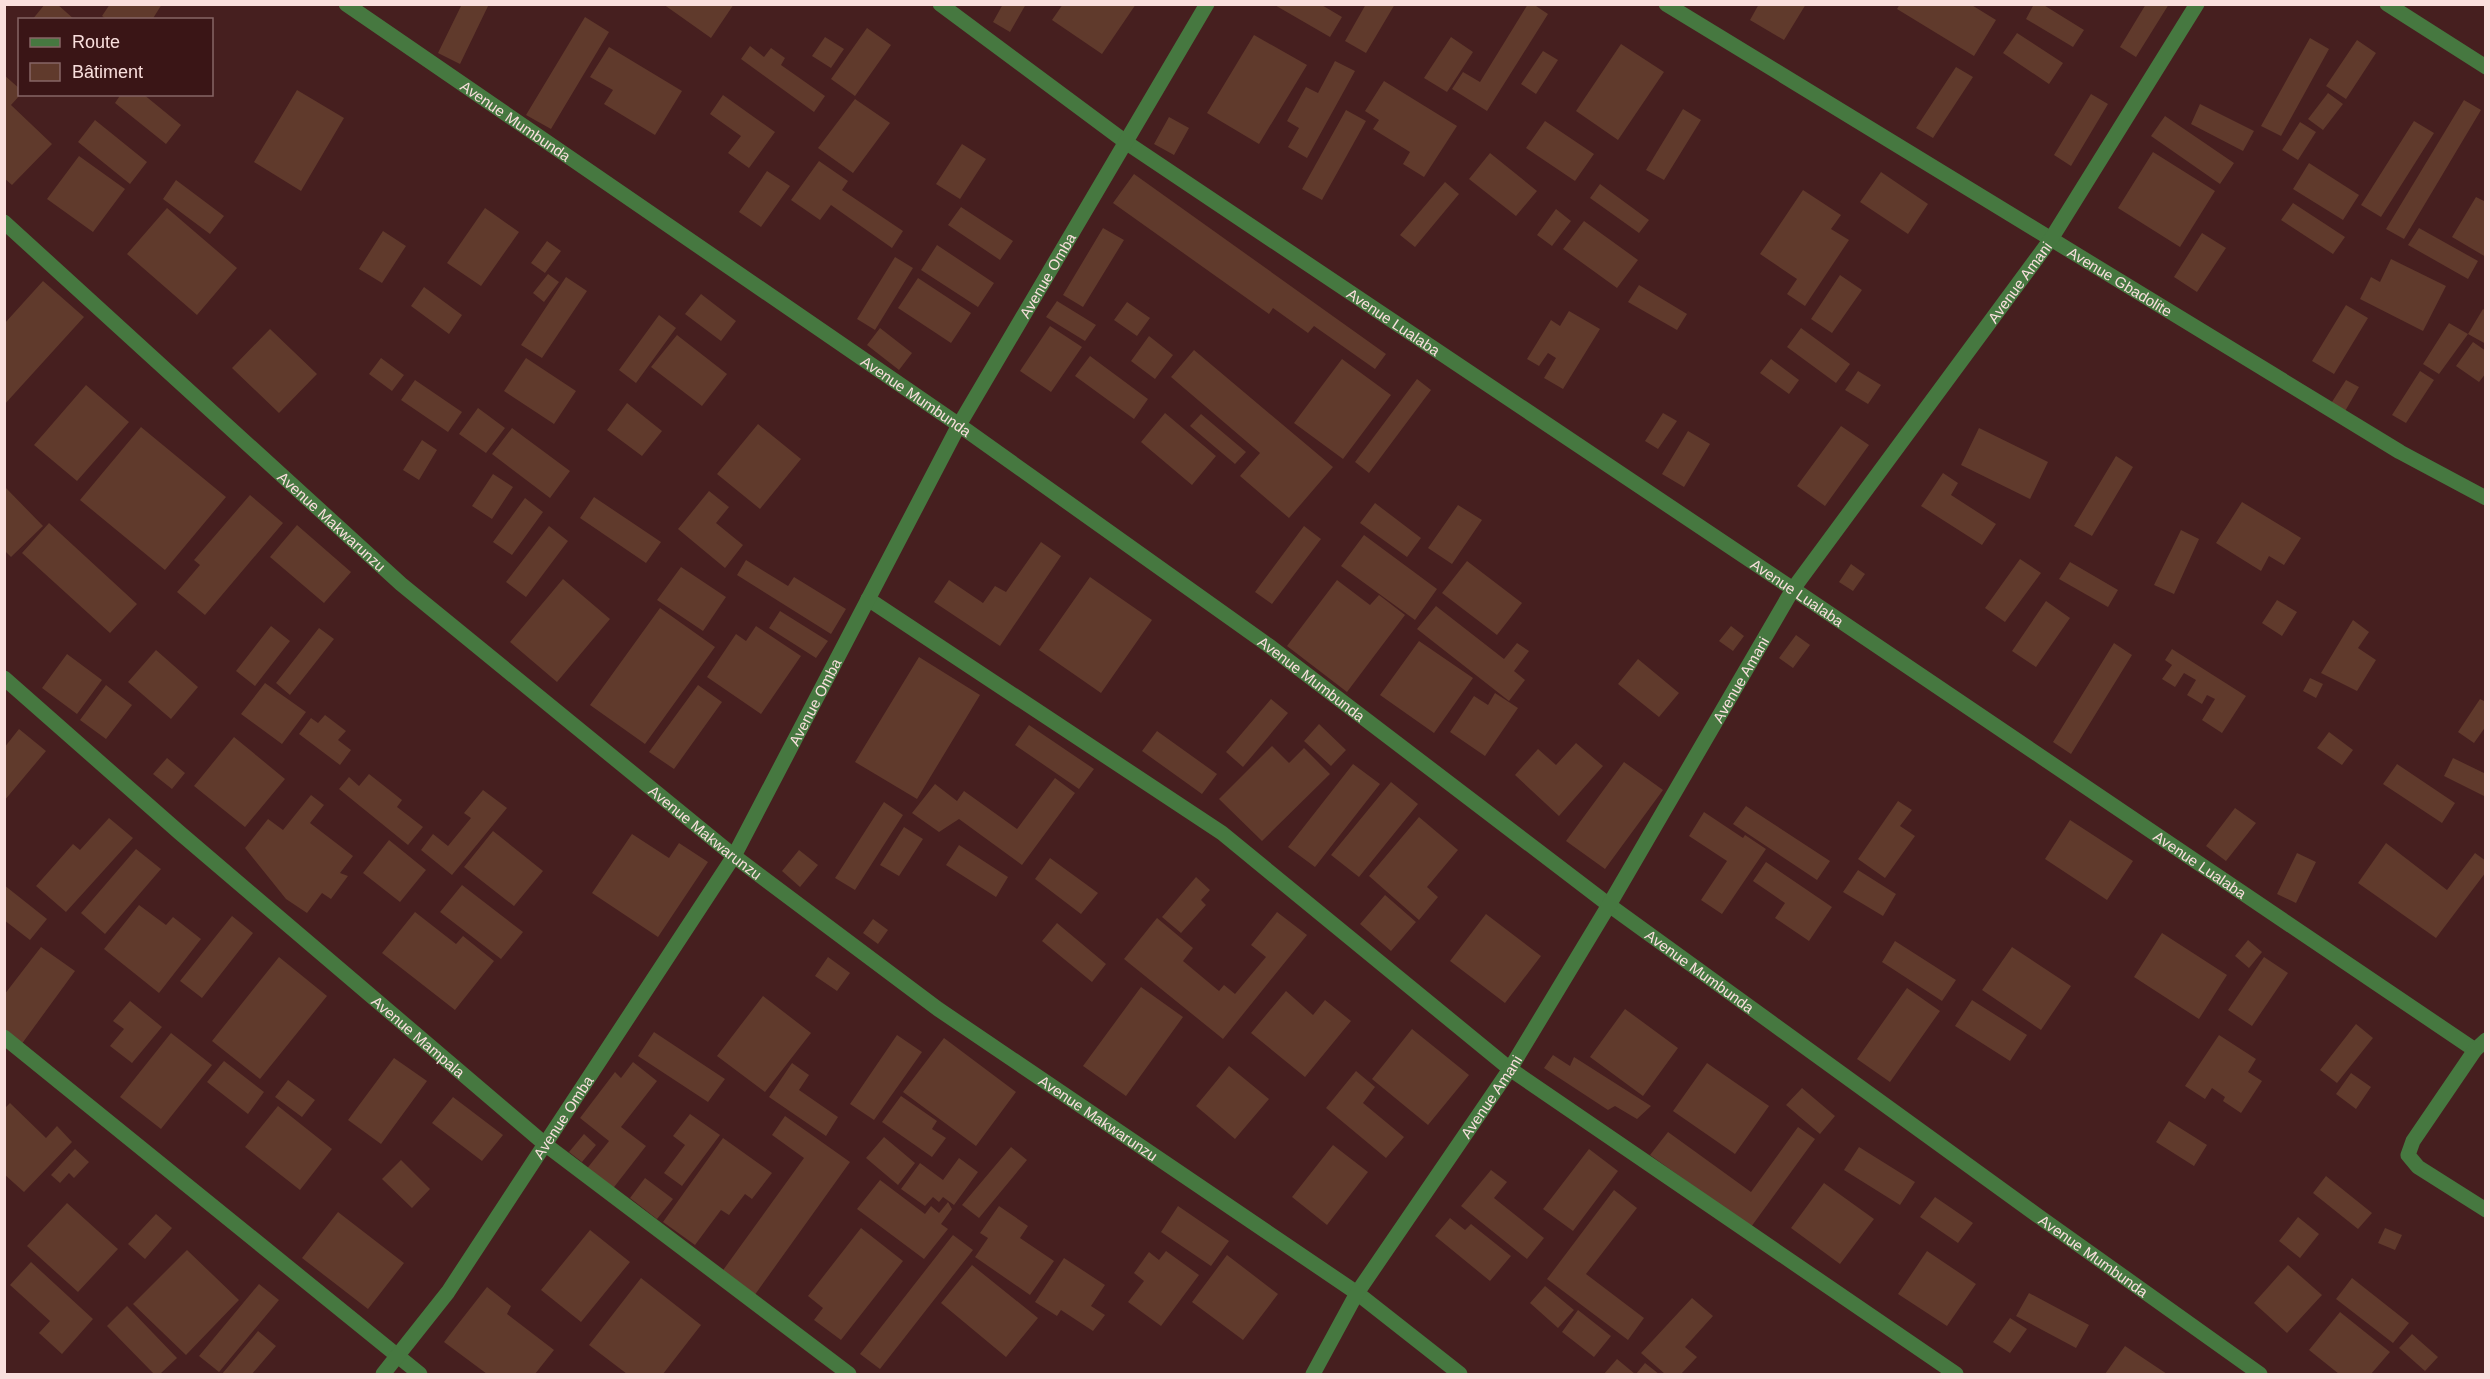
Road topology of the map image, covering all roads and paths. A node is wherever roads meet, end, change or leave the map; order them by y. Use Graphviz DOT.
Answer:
graph roads {
  1 [pos="346,4"];
  2 [pos="939,4"];
  3 [pos="1207,4"];
  4 [pos="1666,4"];
  5 [pos="2197,4"];
  6 [pos="2387,4"];
  7 [pos="2486,67"];
  8 [pos="1127,143"];
  9 [pos="4,222"];
  10 [pos="2051,239"];
  11 [pos="959,425"];
  12 [pos="2486,498"];
  13 [pos="1793,589"];
  14 [pos="868,599"];
  15 [pos="4,678"];
  16 [pos="734,856"];
  17 [pos="1609,905"];
  18 [pos="4,1037"];
  19 [pos="2480,1045"];
  20 [pos="1510,1069"];
  21 [pos="546,1145"];
  22 [pos="2486,1210"];
  23 [pos="1356,1293"];
  24 [pos="396,1355"];
  25 [pos="382,1374"];
  26 [pos="420,1374"];
  27 [pos="849,1374"];
  28 [pos="1313,1374"];
  29 [pos="1460,1374"];
  30 [pos="1956,1374"];
  31 [pos="2260,1374"];
  1 -- 11 [label="street, Avenue Mumbunda"];
  2 -- 8 [label="street, Avenue Lualaba"];
  3 -- 8 [label="street, Avenue Omba"];
  4 -- 10 [label="street, Avenue Gbadolite"];
  5 -- 10 [label="street, Avenue Amani"];
  6 -- 7 [label="street"];
  8 -- 11 [label="street, Avenue Omba"];
  8 -- 13 [label="street, Avenue Lualaba"];
  9 -- 16 [label="street, Avenue Makwarunzu"];
  10 -- 12 [label="street, Avenue Gbadolite"];
  10 -- 13 [label="street, Avenue Amani"];
  11 -- 14 [label="street, Avenue Omba"];
  11 -- 17 [label="street, Avenue Mumbunda"];
  13 -- 17 [label="street, Avenue Amani"];
  13 -- 19 [label="street, Avenue Lualaba"];
  14 -- 16 [label="street, Avenue Omba"];
  14 -- 20 [label="street"];
  15 -- 21 [label="street, Avenue Mampala"];
  16 -- 21 [label="street, Avenue Omba"];
  16 -- 23 [label="street, Avenue Makwarunzu"];
  17 -- 20 [label="street, Avenue Amani"];
  17 -- 31 [label="street, Avenue Mumbunda"];
  18 -- 24 [label="street"];
  19 -- 22 [label="street, Avenue Lualaba"];
  20 -- 23 [label="street, Avenue Amani"];
  20 -- 30 [label="street"];
  21 -- 24 [label="street, Avenue Omba"];
  21 -- 27 [label="street, Avenue Mampala"];
  23 -- 28 [label="street, Avenue Amani"];
  23 -- 29 [label="street, Avenue Makwarunzu"];
  24 -- 25 [label="street, Avenue Omba"];
  24 -- 26 [label="street"];
}
